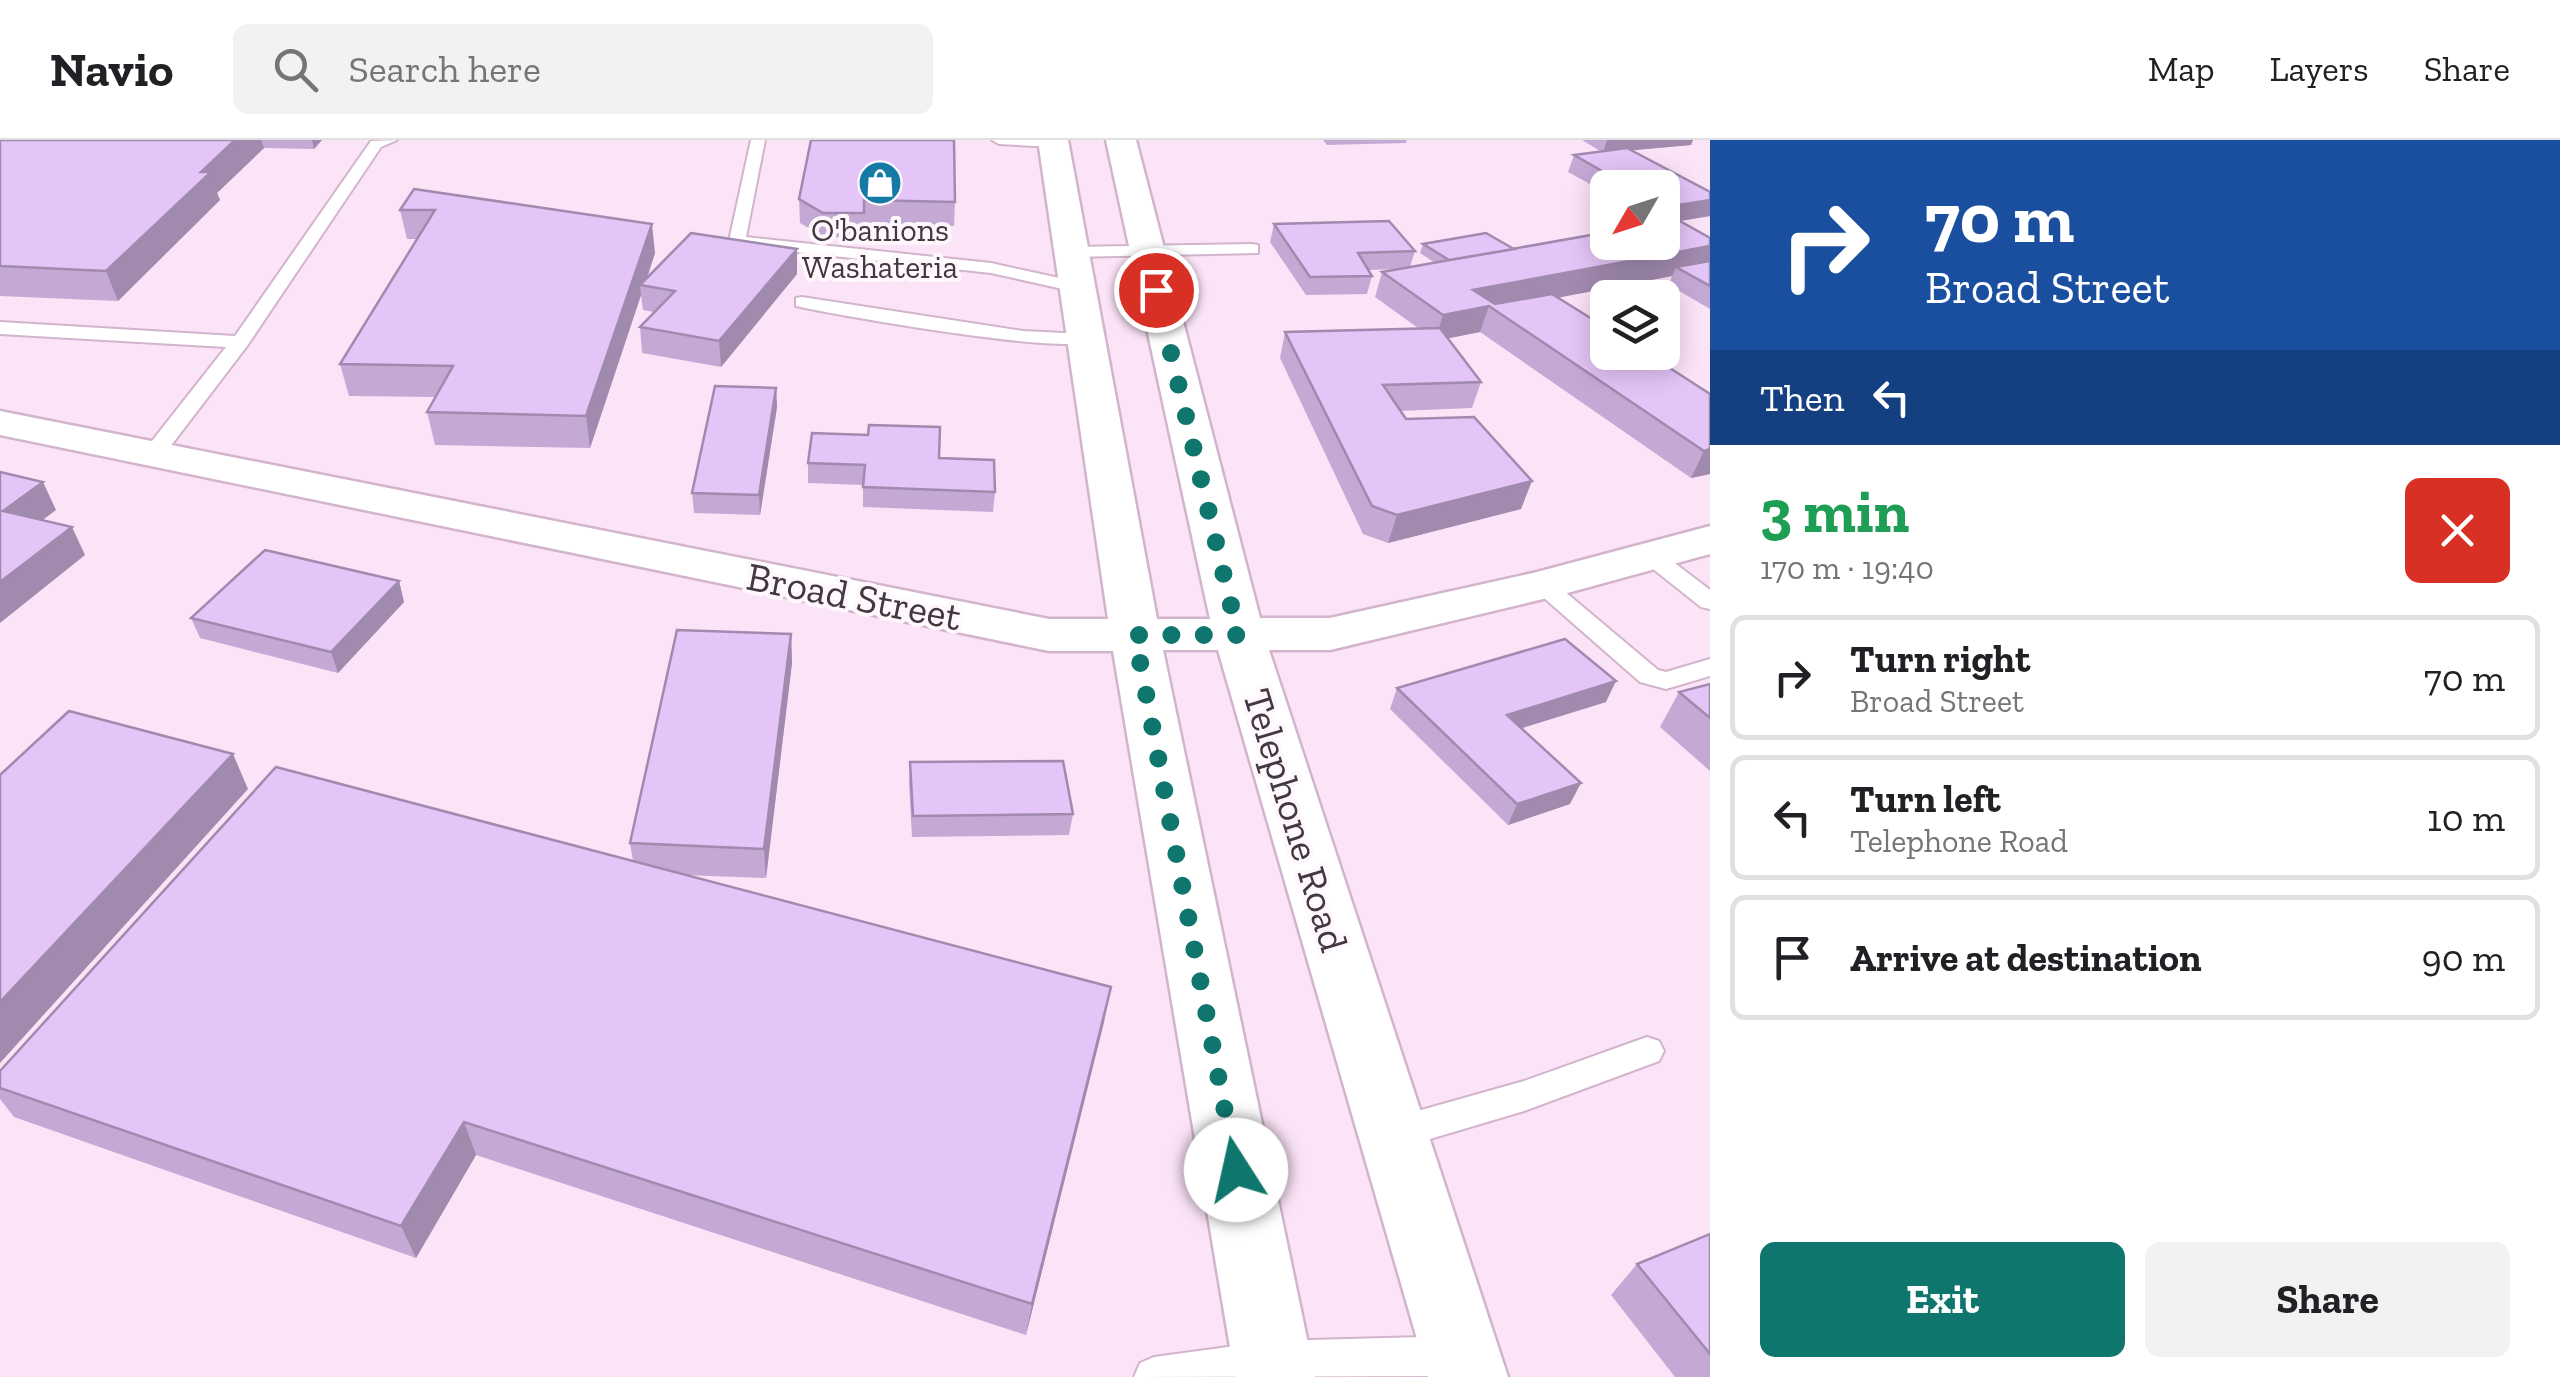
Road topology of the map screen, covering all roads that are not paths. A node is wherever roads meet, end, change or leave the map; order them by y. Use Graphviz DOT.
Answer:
graph roads {
  1 [pos="390,140"];
  2 [pos="758,140"];
  3 [pos="1000,140"];
  4 [pos="1120,140"];
  5 [pos="1054,141"];
  6 [pos="1252,249"];
  7 [pos="1147,251"];
  8 [pos="1074,270"];
  9 [pos="802,302"];
  10 [pos="0,328"];
  11 [pos="1086,340"];
  12 [pos="240,342"];
  13 [pos="0,423"];
  14 [pos="152,456"];
  15 [pos="1710,540"];
  16 [pos="1650,556"];
  17 [pos="1543,586"];
  18 [pos="1710,602"];
  19 [pos="1135,635"];
  20 [pos="1238,635"];
  21 [pos="1710,668"];
  22 [pos="1647,1051"];
  23 [pos="1393,1134"];
  24 [pos="1465,1366"];
  25 [pos="1273,1369"];
  26 [pos="1154,1377"];
  1 -- 12 [label="lane"];
  2 -- 8 [label="lane"];
  3 -- 5 [label="lane"];
  4 -- 7 [label="main road, Telephone Road"];
  5 -- 8 [label="main road"];
  6 -- 7 [label="lane"];
  7 -- 8 [label="lane"];
  7 -- 20 [label="main road, Telephone Road"];
  8 -- 11 [label="main road"];
  9 -- 11 [label="lane"];
  10 -- 12 [label="lane"];
  11 -- 19 [label="main road"];
  12 -- 14 [label="lane"];
  13 -- 14 [label="main road, Broad Street"];
  14 -- 19 [label="main road, Broad Street"];
  15 -- 16 [label="main road, Broad Street"];
  16 -- 17 [label="main road, Broad Street"];
  16 -- 18 [label="lane"];
  17 -- 20 [label="main road, Broad Street"];
  17 -- 21 [label="lane"];
  19 -- 20 [label="main road, Broad Street"];
  19 -- 25 [label="main road"];
  20 -- 23 [label="main road, Telephone Road"];
  22 -- 23 [label="lane"];
  23 -- 24 [label="main road, Telephone Road"];
  24 -- 25 [label="lane"];
  25 -- 26 [label="lane"];
}
